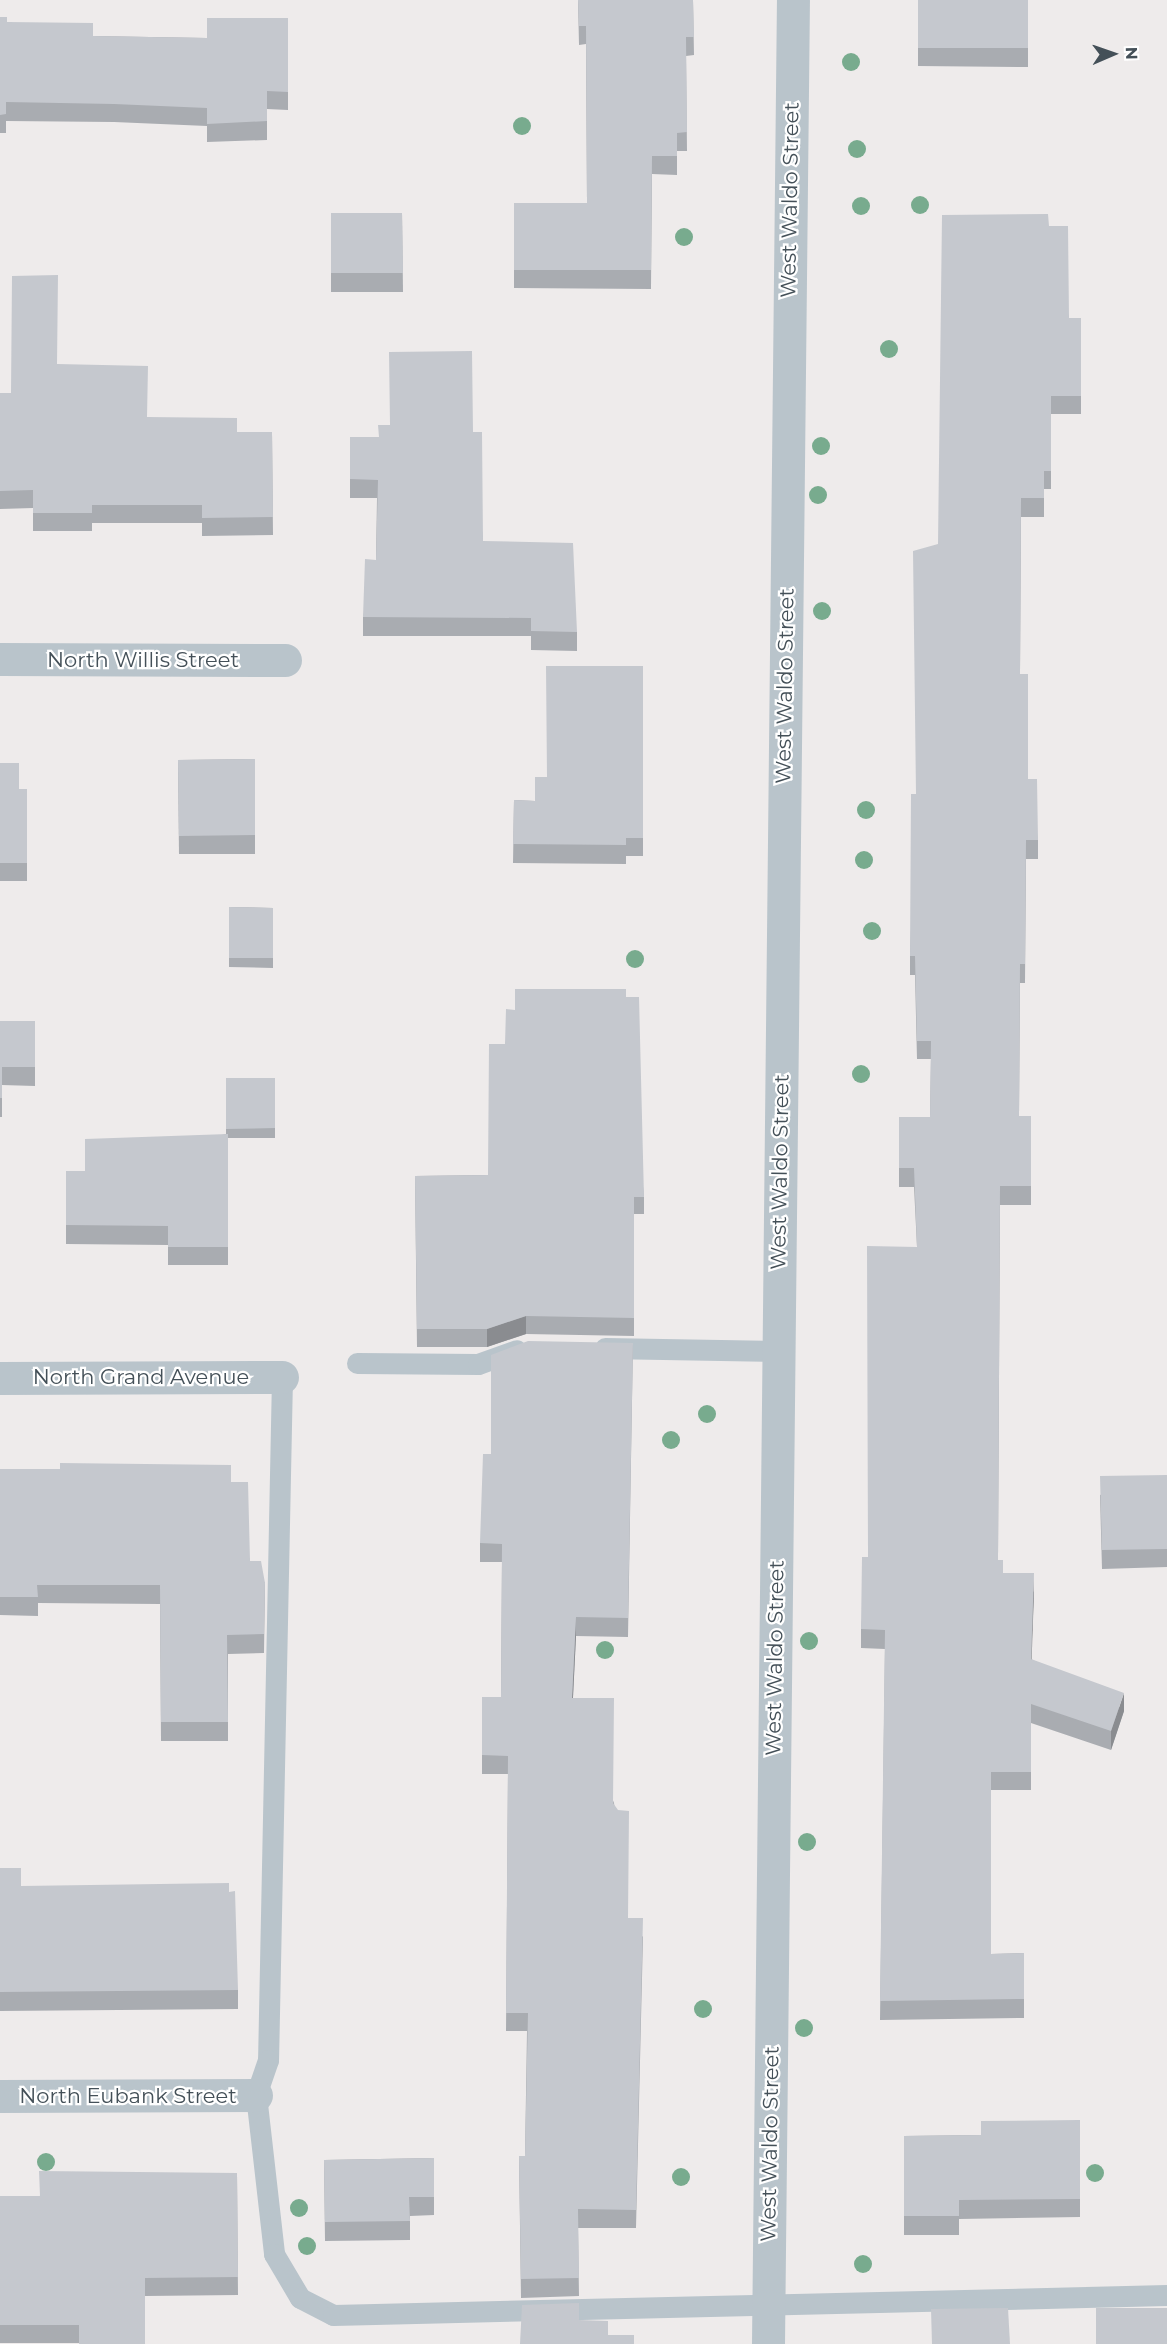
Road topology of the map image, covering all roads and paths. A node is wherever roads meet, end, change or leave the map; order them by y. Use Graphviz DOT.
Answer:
graph roads {
  1 [pos="793,0"];
  2 [pos="0,659"];
  3 [pos="285,660"];
  4 [pos="537,1347"];
  5 [pos="583,1348"];
  6 [pos="778,1351"];
  7 [pos="357,1363"];
  8 [pos="282,1377"];
  9 [pos="0,1378"];
  10 [pos="256,2095"];
  11 [pos="0,2096"];
  12 [pos="1167,2295"];
  13 [pos="768,2303"];
  14 [pos="768,2344"];
  1 -- 6 [label="street, West Waldo Street"];
  2 -- 3 [label="street, North Willis Street"];
  4 -- 7 [label="lane"];
  5 -- 6 [label="lane"];
  6 -- 13 [label="street, West Waldo Street"];
  8 -- 9 [label="street, North Grand Avenue"];
  8 -- 10 [label="lane"];
  10 -- 11 [label="street, North Eubank Street"];
  10 -- 13 [label="lane"];
  12 -- 13 [label="lane"];
  13 -- 14 [label="street, West Waldo Street"];
}
